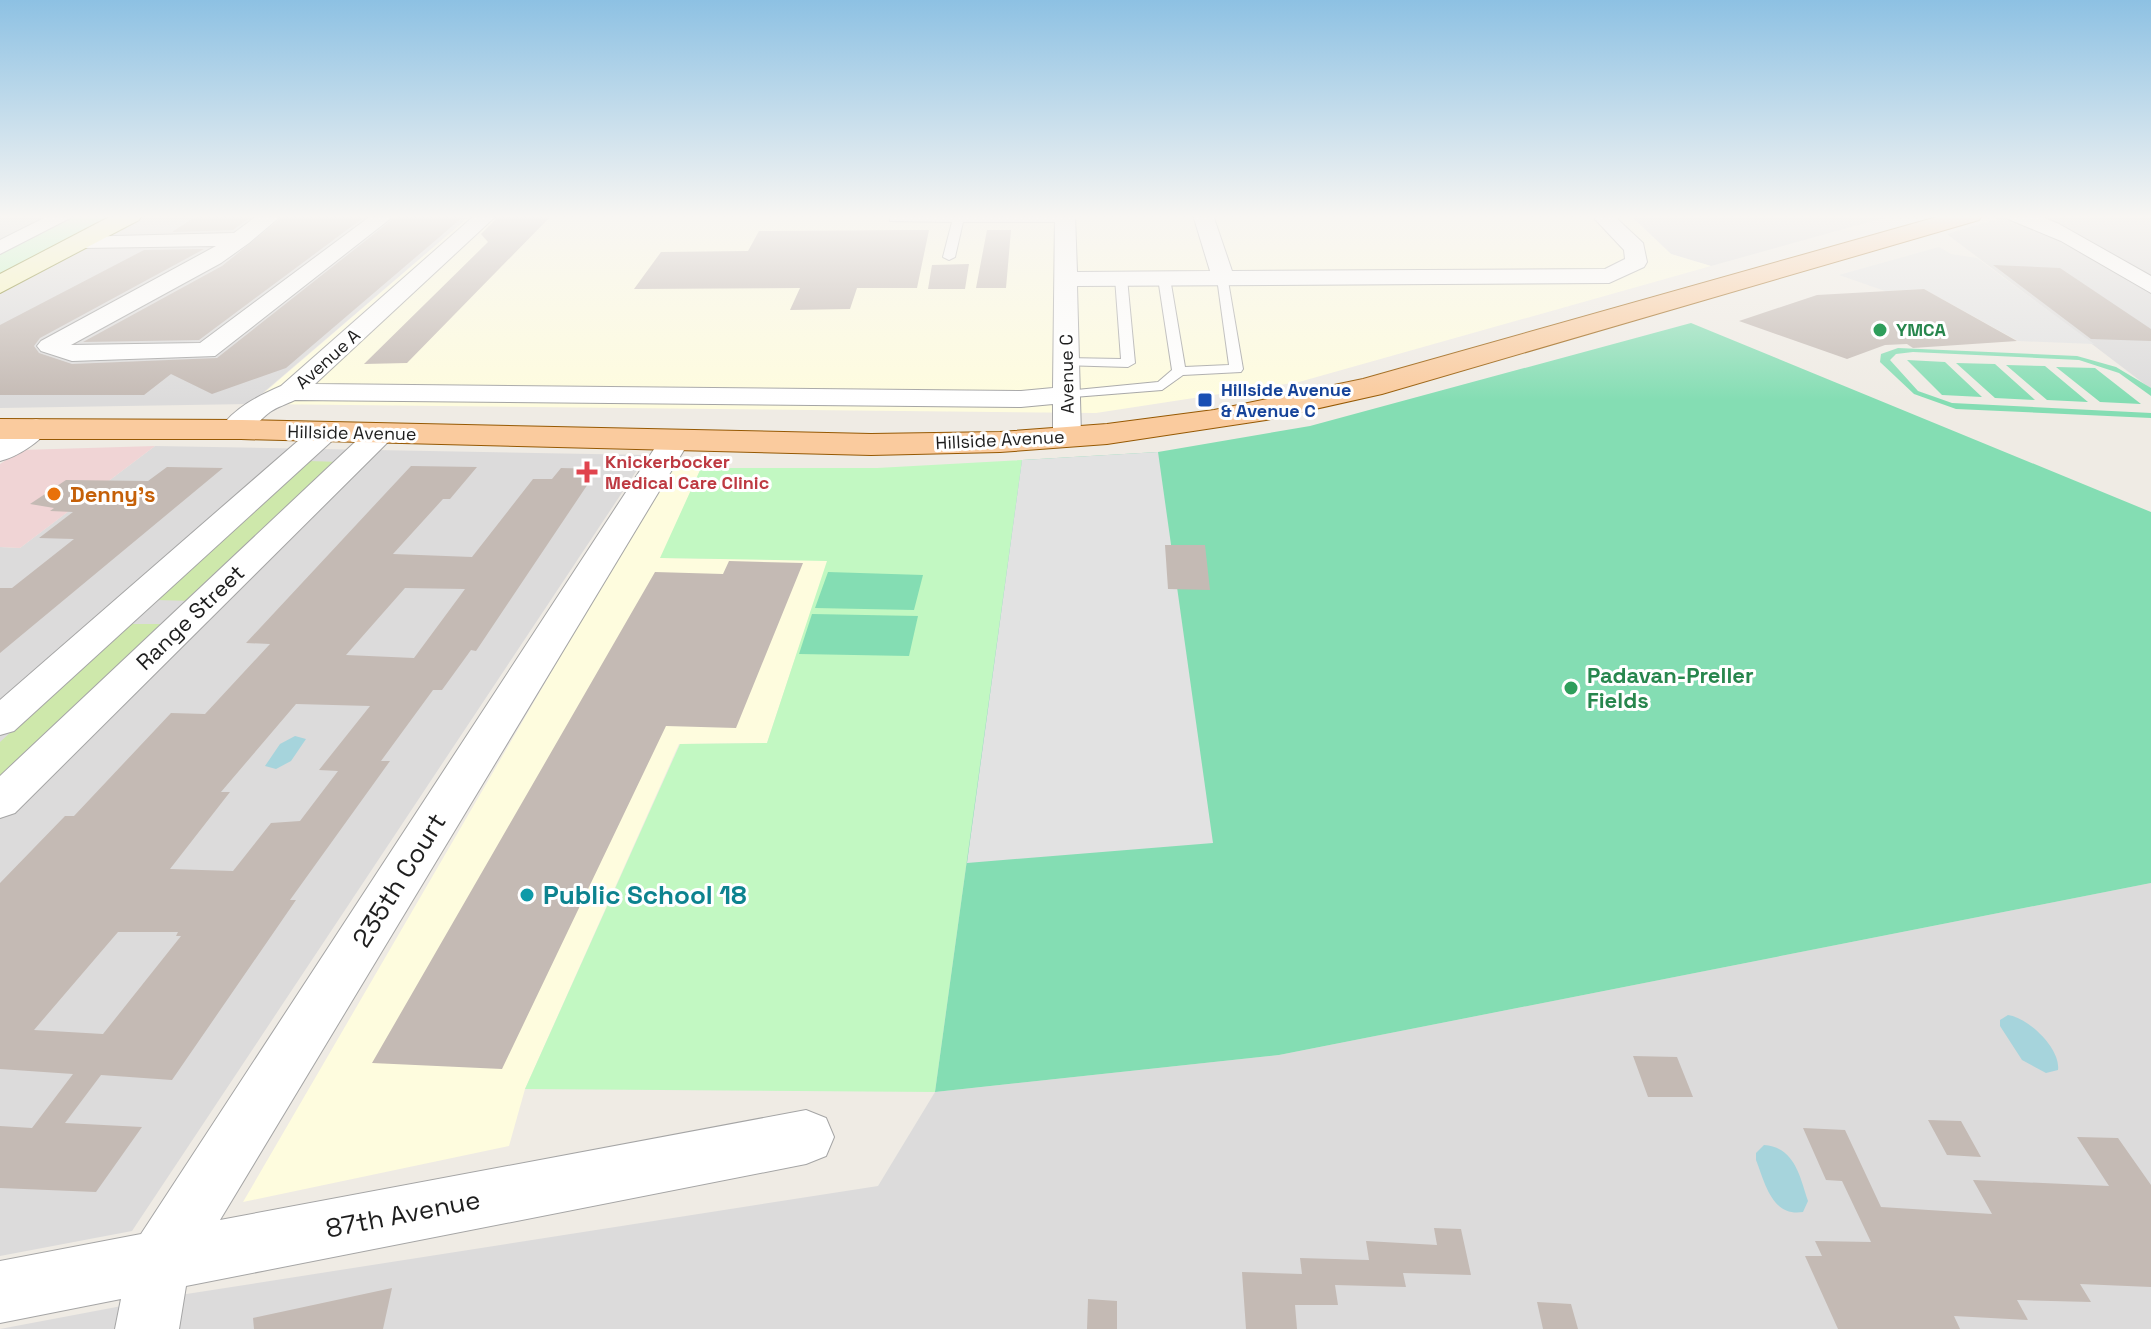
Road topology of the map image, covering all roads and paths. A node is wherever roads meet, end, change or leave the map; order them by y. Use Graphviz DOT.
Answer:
graph roads {
  1 [pos="174,277"];
  2 [pos="303,277"];
  3 [pos="418,277"];
  4 [pos="1412,277"];
  5 [pos="1757,277"];
  6 [pos="2113,277"];
  7 [pos="1121,278"];
  8 [pos="1164,278"];
  9 [pos="1223,278"];
  10 [pos="1066,279"];
  11 [pos="2151,302"];
  12 [pos="1066,362"];
  13 [pos="1179,371"];
  14 [pos="291,392"];
  15 [pos="1066,395"];
  16 [pos="36,428"];
  17 [pos="0,429"];
  18 [pos="234,429"];
  19 [pos="324,433"];
  20 [pos="381,433"];
  21 [pos="1067,436"];
  22 [pos="675,440"];
  23 [pos="0,452"];
  24 [pos="121,614"];
  25 [pos="193,614"];
  26 [pos="0,722"];
  27 [pos="0,802"];
  28 [pos="806,1137"];
  29 [pos="160,1261"];
  30 [pos="0,1292"];
  31 [pos="147,1329"];
  1 -- 2 [label="street"];
  3 -- 14 [label="street, Avenue A"];
  4 -- 9 [label="street"];
  5 -- 21 [label="main road, Hillside Avenue"];
  6 -- 11 [label="street"];
  7 -- 8 [label="street"];
  7 -- 10 [label="street"];
  7 -- 12 [label="lane"];
  8 -- 9 [label="street"];
  8 -- 13 [label="lane"];
  9 -- 13 [label="lane"];
  10 -- 12 [label="street, Avenue C"];
  12 -- 15 [label="street, Avenue C"];
  13 -- 15 [label="lane"];
  14 -- 15 [label="street"];
  14 -- 18 [label="street, Avenue A"];
  15 -- 21 [label="street, Avenue C"];
  16 -- 17 [label="main road, Hillside Avenue"];
  16 -- 18 [label="main road, Hillside Avenue"];
  16 -- 23 [label="street"];
  18 -- 19 [label="main road, Hillside Avenue"];
  19 -- 20 [label="main road, Hillside Avenue"];
  19 -- 24 [label="street, Range Street"];
  20 -- 22 [label="main road, Hillside Avenue"];
  20 -- 25 [label="street, Range Street"];
  21 -- 22 [label="main road, Hillside Avenue"];
  22 -- 29 [label="street, 235th Court"];
  24 -- 25 [label="street"];
  24 -- 26 [label="street, Range Street"];
  25 -- 27 [label="street, Range Street"];
  28 -- 29 [label="street, 87th Avenue"];
  29 -- 30 [label="street, 87th Avenue"];
  29 -- 31 [label="street, 235th Court"];
}
